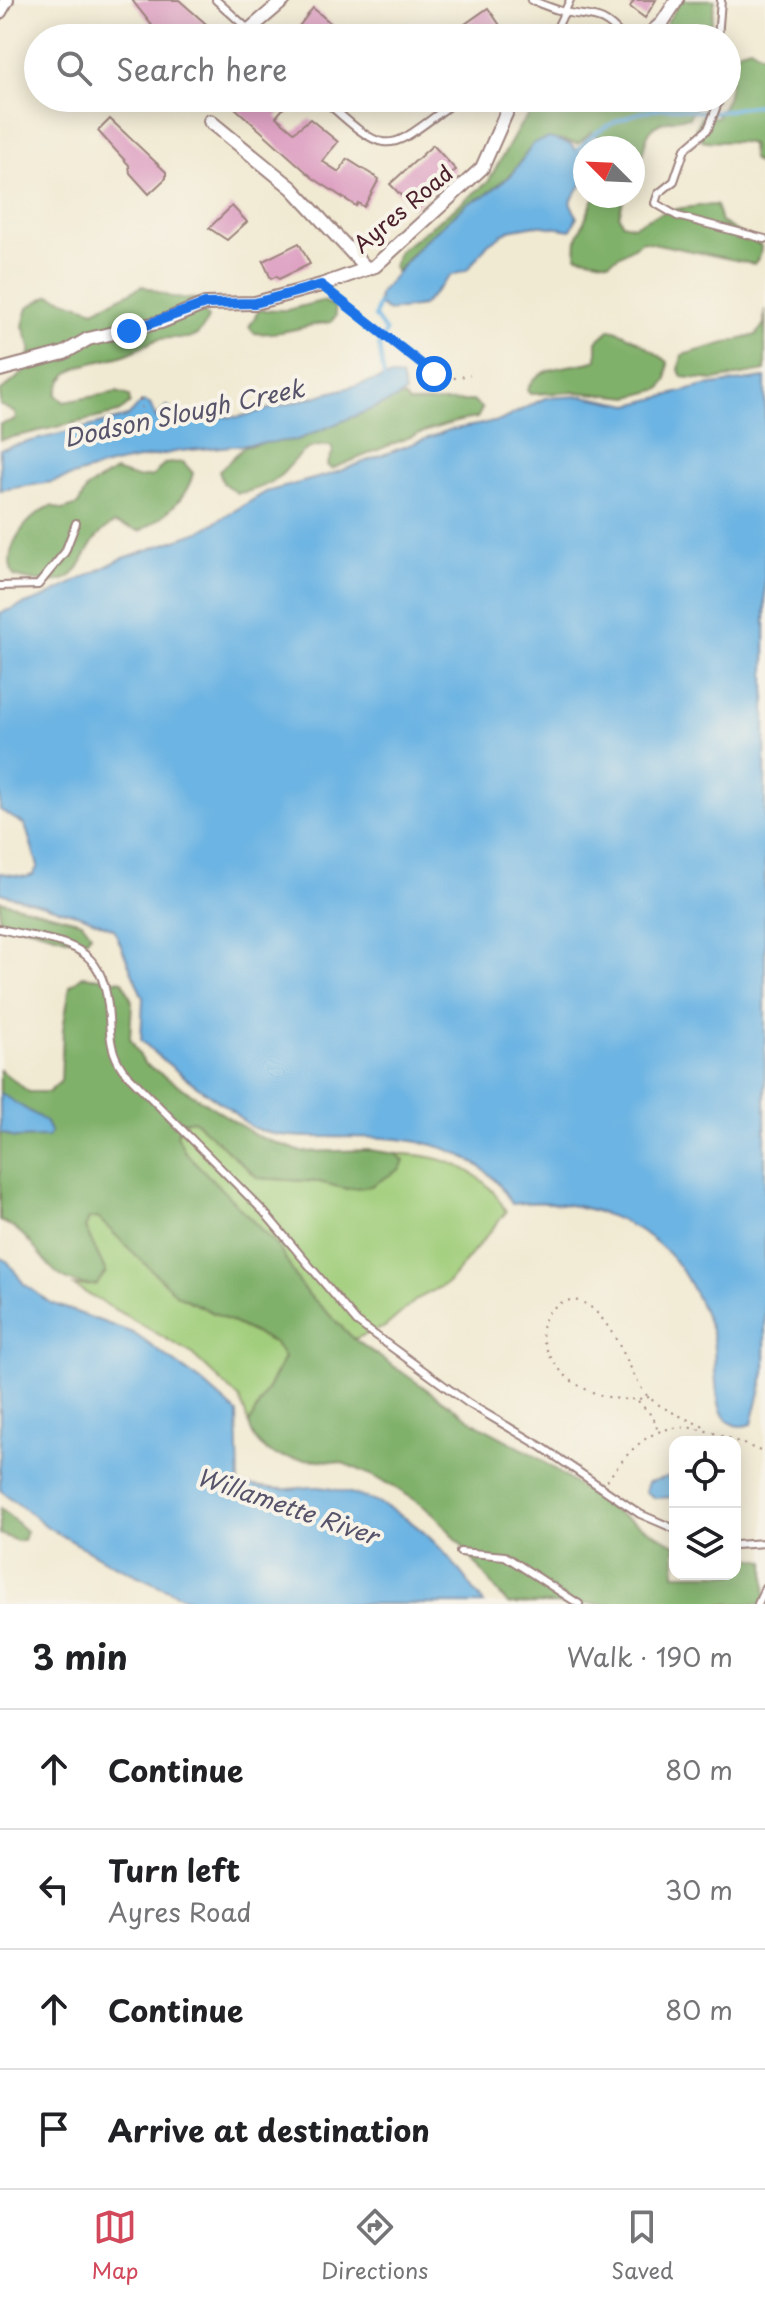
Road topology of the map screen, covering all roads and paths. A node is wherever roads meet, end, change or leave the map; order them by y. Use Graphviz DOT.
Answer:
graph roads {
  1 [pos="7,0"];
  2 [pos="216,0"];
  3 [pos="284,0"];
  4 [pos="531,0"];
  5 [pos="570,0"];
  6 [pos="677,0"];
  7 [pos="721,0"];
  8 [pos="0,12"];
  9 [pos="564,12"];
  10 [pos="243,24"];
  11 [pos="263,24"];
  12 [pos="556,24"];
  13 [pos="609,24"];
  14 [pos="661,24"];
  15 [pos="719,24"];
  16 [pos="338,112"];
  17 [pos="440,112"];
  18 [pos="507,112"];
  19 [pos="714,112"];
  20 [pos="210,121"];
  21 [pos="765,239"];
  22 [pos="367,269"];
  23 [pos="321,285"];
  24 [pos="0,370"];
  25 [pos="470,375"];
  26 [pos="139,393"];
  27 [pos="136,419"];
  28 [pos="76,523"];
  29 [pos="0,586"];
  30 [pos="0,929"];
  31 [pos="649,1397"];
  32 [pos="638,1400"];
  33 [pos="708,1429"];
  34 [pos="658,1432"];
  35 [pos="765,1453"];
  36 [pos="602,1489"];
  37 [pos="669,1526"];
  38 [pos="765,1543"];
  39 [pos="741,1545"];
  40 [pos="460,1552"];
  41 [pos="765,1587"];
  42 [pos="579,1604"];
  43 [pos="758,1604"];
  1 -- 8 [label="street"];
  2 -- 10 [label="lane"];
  3 -- 11 [label="street"];
  4 -- 9 [label="lane"];
  5 -- 9 [label="lane"];
  6 -- 14 [label="street"];
  7 -- 15 [label="lane"];
  9 -- 12 [label="lane"];
  9 -- 13 [label="lane"];
  16 -- 17 [label="lane"];
  18 -- 22 [label="street, Ayres Road"];
  19 -- 21 [label="lane"];
  20 -- 22 [label="street"];
  22 -- 23 [label="street, Ayres Road"];
  23 -- 24 [label="street, Ayres Road"];
  23 -- 25 [label="path"];
  26 -- 27 [label="path"];
  28 -- 29 [label="lane"];
  30 -- 36 [label="lane"];
  31 -- 32 [label="path"];
  31 -- 32 [label="path"];
  31 -- 33 [label="path"];
  32 -- 34 [label="path"];
  33 -- 34 [label="path"];
  33 -- 35 [label="path"];
  34 -- 36 [label="path"];
  36 -- 37 [label="lane"];
  38 -- 39 [label="lane"];
  40 -- 42 [label="lane"];
  41 -- 43 [label="lane"];
}
